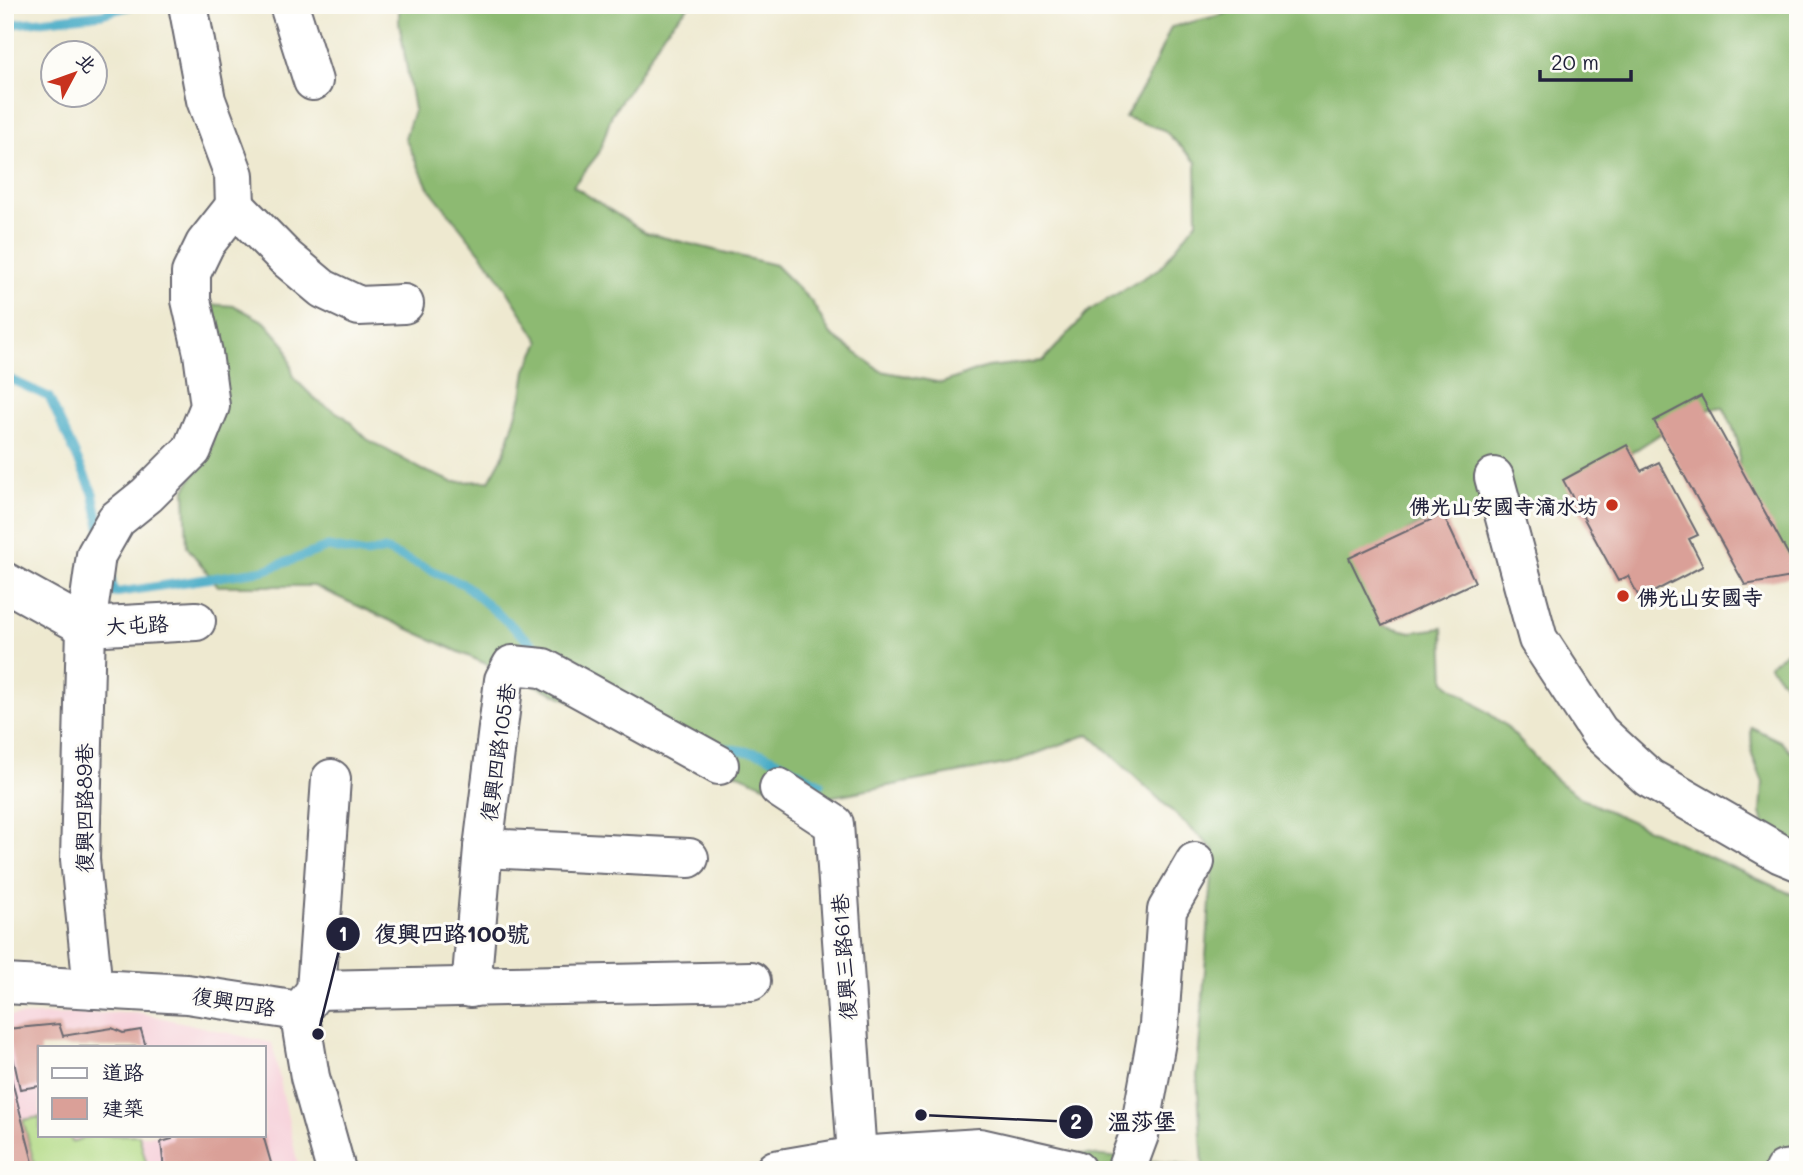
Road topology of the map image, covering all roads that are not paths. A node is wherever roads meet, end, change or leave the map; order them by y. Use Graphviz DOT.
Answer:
graph roads {
  1 [pos="289,5"];
  2 [pos="196,11"];
  3 [pos="313,81"];
  4 [pos="235,206"];
  5 [pos="404,304"];
  6 [pos="1494,477"];
  7 [pos="5,582"];
  8 [pos="196,621"];
  9 [pos="86,627"];
  10 [pos="719,765"];
  11 [pos="331,779"];
  12 [pos="779,788"];
  13 [pos="483,848"];
  14 [pos="690,858"];
  15 [pos="1798,861"];
  16 [pos="1195,862"];
  17 [pos="751,981"];
  18 [pos="5,985"];
  19 [pos="471,988"];
  20 [pos="93,989"];
  21 [pos="308,1000"];
  22 [pos="857,1156"];
  23 [pos="1798,1168"];
  24 [pos="337,1170"];
  25 [pos="775,1170"];
  26 [pos="1076,1170"];
  27 [pos="1126,1170"];
  28 [pos="1784,1170"];
  1 -- 3 [label="street"];
  2 -- 4 [label="street"];
  4 -- 5 [label="street"];
  4 -- 9 [label="street, 復興四路89巷"];
  6 -- 15 [label="street"];
  7 -- 9 [label="street, 大屯路"];
  8 -- 9 [label="street, 大屯路"];
  9 -- 20 [label="street, 復興四路89巷"];
  10 -- 13 [label="street, 復興四路105巷"];
  11 -- 21 [label="street"];
  12 -- 22 [label="street, 復興三路61巷"];
  13 -- 14 [label="street"];
  13 -- 19 [label="street, 復興四路105巷"];
  16 -- 27 [label="street"];
  17 -- 19 [label="street, 復興四路"];
  18 -- 20 [label="street, 復興四路"];
  19 -- 21 [label="street, 復興四路"];
  20 -- 21 [label="street, 復興四路"];
  21 -- 24 [label="street, 復興四路"];
  22 -- 25 [label="street"];
  22 -- 26 [label="street"];
  23 -- 28 [label="street"];
}
